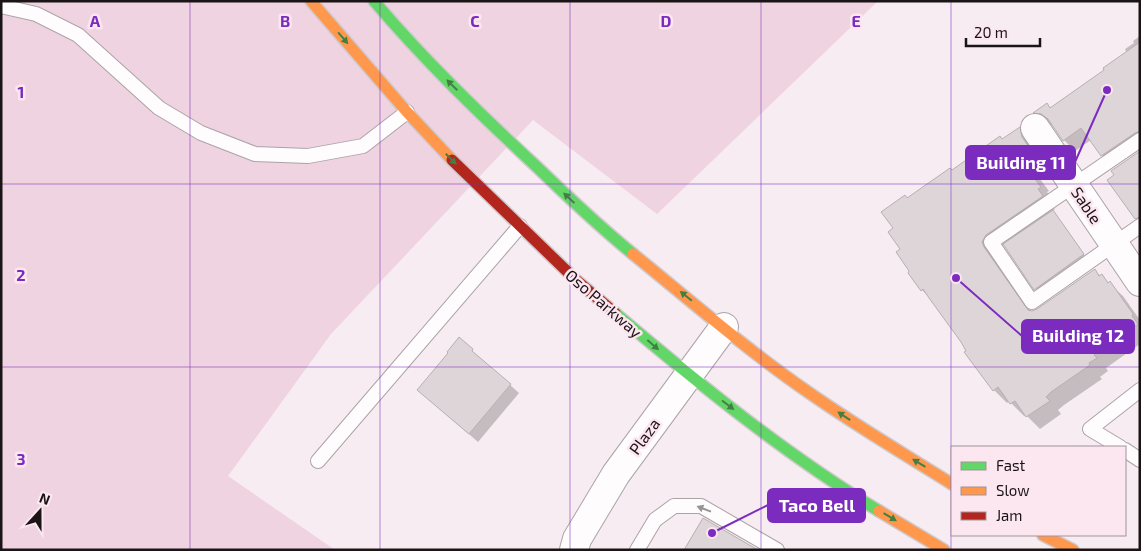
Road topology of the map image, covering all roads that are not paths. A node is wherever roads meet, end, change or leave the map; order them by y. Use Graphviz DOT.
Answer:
graph roads {
  1 [pos="311,1"];
  2 [pos="374,1"];
  3 [pos="1,6"];
  4 [pos="407,112"];
  5 [pos="1035,128"];
  6 [pos="1140,140"];
  7 [pos="1075,186"];
  8 [pos="520,226"];
  9 [pos="1140,226"];
  10 [pos="1114,244"];
  11 [pos="1140,282"];
  12 [pos="724,327"];
  13 [pos="688,376"];
  14 [pos="1140,390"];
  15 [pos="1118,446"];
  16 [pos="1126,451"];
  17 [pos="1140,460"];
  18 [pos="318,461"];
  19 [pos="951,483"];
  20 [pos="1045,536"];
  21 [pos="574,550"];
  22 [pos="637,550"];
  23 [pos="777,550"];
  24 [pos="944,550"];
  25 [pos="1073,550"];
  1 -- 4 [label="main road, Oso Parkway, one-way"];
  12 -- 2 [label="main road, one-way"];
  3 -- 4 [label="lane"];
  4 -- 8 [label="main road, Oso Parkway, one-way"];
  5 -- 7 [label="street, Sable"];
  6 -- 7 [label="lane"];
  7 -- 10 [label="street, Sable"];
  7 -- 10 [label="lane"];
  8 -- 13 [label="main road, Oso Parkway, one-way"];
  8 -- 18 [label="lane"];
  9 -- 10 [label="lane"];
  10 -- 11 [label="street, Sable"];
  12 -- 13 [label="street, Plaza"];
  19 -- 12 [label="main road, one-way"];
  13 -- 21 [label="street, Plaza"];
  13 -- 24 [label="main road, Oso Parkway, one-way"];
  14 -- 15 [label="lane"];
  16 -- 17 [label="lane"];
  20 -- 25 [label="main road"];
  23 -- 22 [label="lane, one-way"];
}
